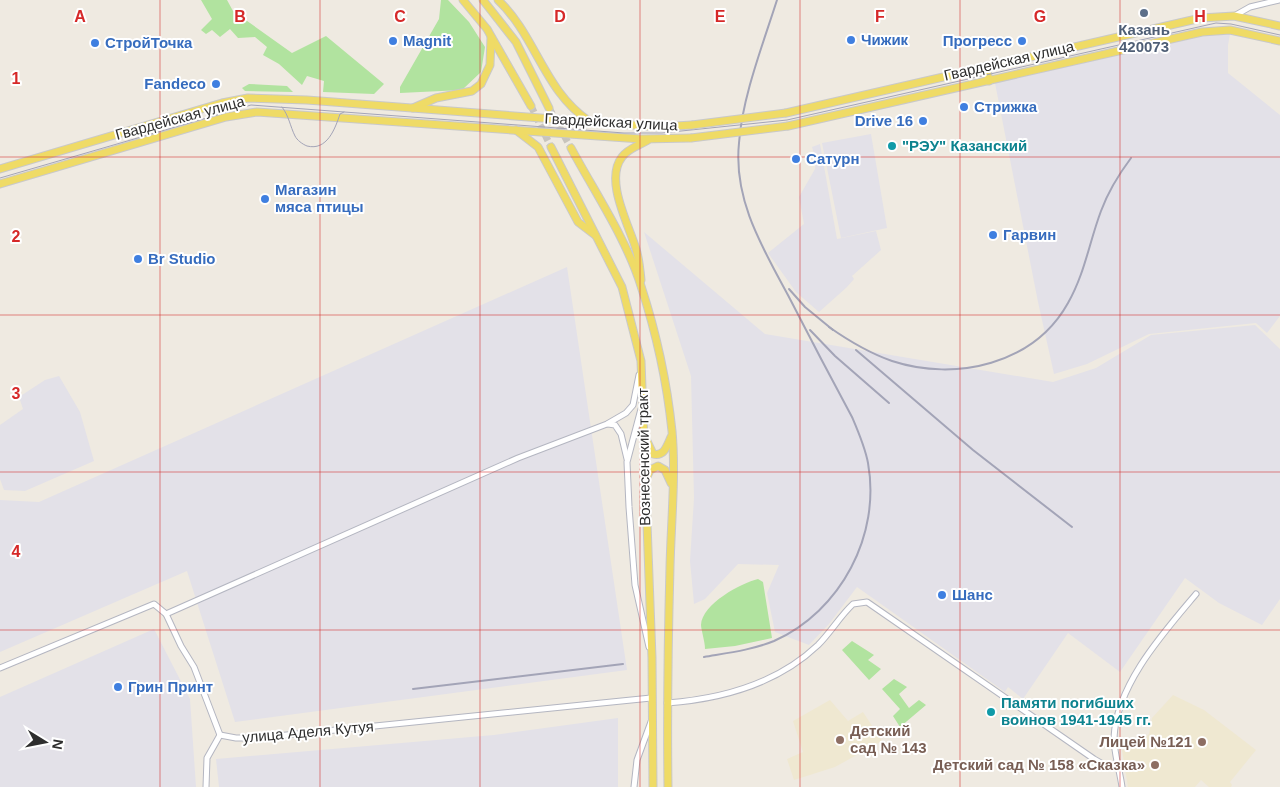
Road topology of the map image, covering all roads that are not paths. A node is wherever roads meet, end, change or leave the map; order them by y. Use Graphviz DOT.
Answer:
graph roads {
  1 [pos="462,0"];
  2 [pos="483,0"];
  3 [pos="498,0"];
  4 [pos="1278,0"];
  5 [pos="1234,16"];
  6 [pos="1280,26"];
  7 [pos="491,37"];
  8 [pos="1280,41"];
  9 [pos="986,66"];
  10 [pos="989,81"];
  11 [pos="531,106"];
  12 [pos="549,108"];
  13 [pos="410,109"];
  14 [pos="590,122"];
  15 [pos="138,128"];
  16 [pos="516,130"];
  17 [pos="650,139"];
  18 [pos="142,142"];
  19 [pos="552,147"];
  20 [pos="571,148"];
  21 [pos="0,169"];
  22 [pos="0,184"];
  23 [pos="597,236"];
  24 [pos="641,285"];
  25 [pos="641,361"];
  26 [pos="644,398"];
  27 [pos="607,424"];
  28 [pos="643,432"];
  29 [pos="672,433"];
  30 [pos="627,462"];
  31 [pos="672,485"];
  32 [pos="645,496"];
  33 [pos="1196,594"];
  34 [pos="166,614"];
  35 [pos="652,658"];
  36 [pos="0,668"];
  37 [pos="651,698"];
  38 [pos="667,703"];
  39 [pos="652,719"];
  40 [pos="220,734"];
  41 [pos="1119,767"];
  42 [pos="206,787"];
  43 [pos="634,787"];
  44 [pos="652,787"];
  45 [pos="668,787"];
  46 [pos="1122,787"];
  1 -- 7 [label="main road"];
  2 -- 12 [label="main road"];
  3 -- 14 [label="main road"];
  4 -- 5 [label="street"];
  5 -- 6 [label="main road, Гвардейская улица"];
  5 -- 9 [label="main road, Гвардейская улица"];
  7 -- 11 [label="main road"];
  7 -- 13 [label="main road"];
  8 -- 10 [label="main road, Гвардейская улица"];
  9 -- 10 [label="main road"];
  9 -- 14 [label="main road, Гвардейская улица, bridge"];
  10 -- 17 [label="main road, Гвардейская улица, bridge"];
  13 -- 14 [label="main road, Гвардейская улица"];
  13 -- 15 [label="main road, Гвардейская улица"];
  15 -- 18 [label="main road"];
  15 -- 21 [label="main road, Гвардейская улица"];
  16 -- 17 [label="main road, Гвардейская улица"];
  16 -- 18 [label="main road, Гвардейская улица"];
  16 -- 23 [label="main road"];
  17 -- 24 [label="main road"];
  18 -- 22 [label="main road, Гвардейская улица"];
  19 -- 23 [label="main road, Вознесенский тракт"];
  20 -- 24 [label="main road, Вознесенский тракт"];
  23 -- 25 [label="main road, Вознесенский тракт"];
  24 -- 29 [label="main road, Вознесенский тракт"];
  25 -- 26 [label="main road, Вознесенский тракт"];
  25 -- 27 [label="street"];
  26 -- 28 [label="main road, Вознесенский тракт"];
  26 -- 30 [label="street"];
  27 -- 30 [label="street"];
  27 -- 34 [label="street"];
  28 -- 29 [label="main road"];
  28 -- 32 [label="main road, Вознесенский тракт"];
  29 -- 31 [label="main road, Вознесенский тракт"];
  30 -- 35 [label="street"];
  31 -- 32 [label="main road"];
  31 -- 38 [label="main road, Вознесенский тракт"];
  32 -- 35 [label="main road, Вознесенский тракт"];
  33 -- 41 [label="street"];
  34 -- 36 [label="street"];
  34 -- 40 [label="street, улица Аделя Кутуя"];
  35 -- 37 [label="main road, Вознесенский тракт"];
  37 -- 39 [label="main road, Вознесенский тракт"];
  37 -- 40 [label="street, улица Аделя Кутуя"];
  38 -- 41 [label="street"];
  38 -- 45 [label="main road, Вознесенский тракт"];
  39 -- 43 [label="street"];
  39 -- 44 [label="main road, Вознесенский тракт"];
  40 -- 42 [label="street"];
  41 -- 46 [label="street"];
}
